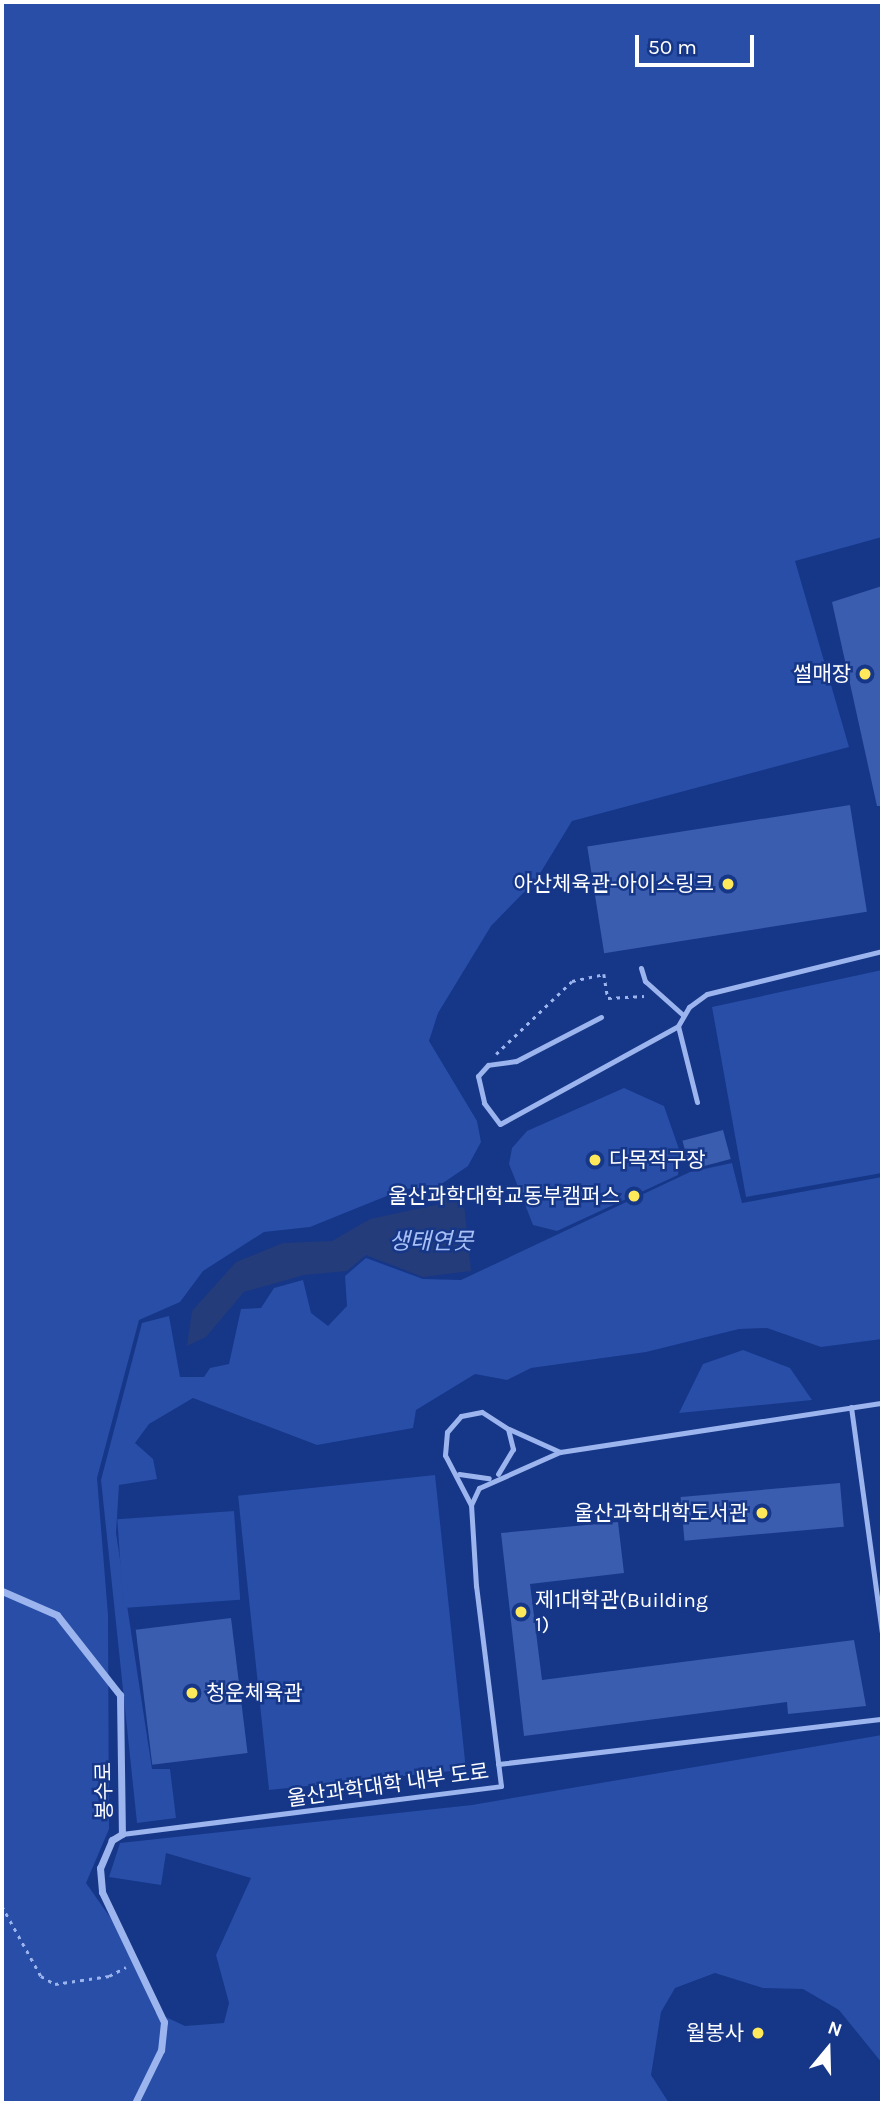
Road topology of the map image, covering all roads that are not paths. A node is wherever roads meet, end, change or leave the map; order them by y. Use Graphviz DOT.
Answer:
graph roads {
  1 [pos="882,951"];
  2 [pos="640,968"];
  3 [pos="683,1015"];
  4 [pos="601,1017"];
  5 [pos="678,1026"];
  6 [pos="697,1102"];
  7 [pos="882,1403"];
  8 [pos="851,1407"];
  9 [pos="508,1429"];
  10 [pos="561,1452"];
  11 [pos="459,1474"];
  12 [pos="493,1477"];
  13 [pos="471,1505"];
  14 [pos="2,1591"];
  15 [pos="882,1632"];
  16 [pos="882,1718"];
  17 [pos="498,1764"];
  18 [pos="122,1834"];
  19 [pos="135,2103"];
  1 -- 3 [label="lane"];
  2 -- 3 [label="lane"];
  3 -- 5 [label="lane"];
  4 -- 5 [label="lane"];
  5 -- 6 [label="lane"];
  7 -- 8 [label="lane"];
  8 -- 10 [label="lane"];
  8 -- 15 [label="lane"];
  9 -- 10 [label="lane"];
  9 -- 11 [label="lane"];
  9 -- 12 [label="lane"];
  10 -- 12 [label="lane"];
  11 -- 12 [label="lane"];
  11 -- 13 [label="lane, 울산과학대학 내부 도로"];
  12 -- 13 [label="lane"];
  13 -- 17 [label="lane, 울산과학대학 내부 도로"];
  14 -- 18 [label="street, 봉수로"];
  16 -- 17 [label="lane"];
  17 -- 18 [label="lane, 울산과학대학 내부 도로"];
  18 -- 19 [label="street, 봉수로"];
}
